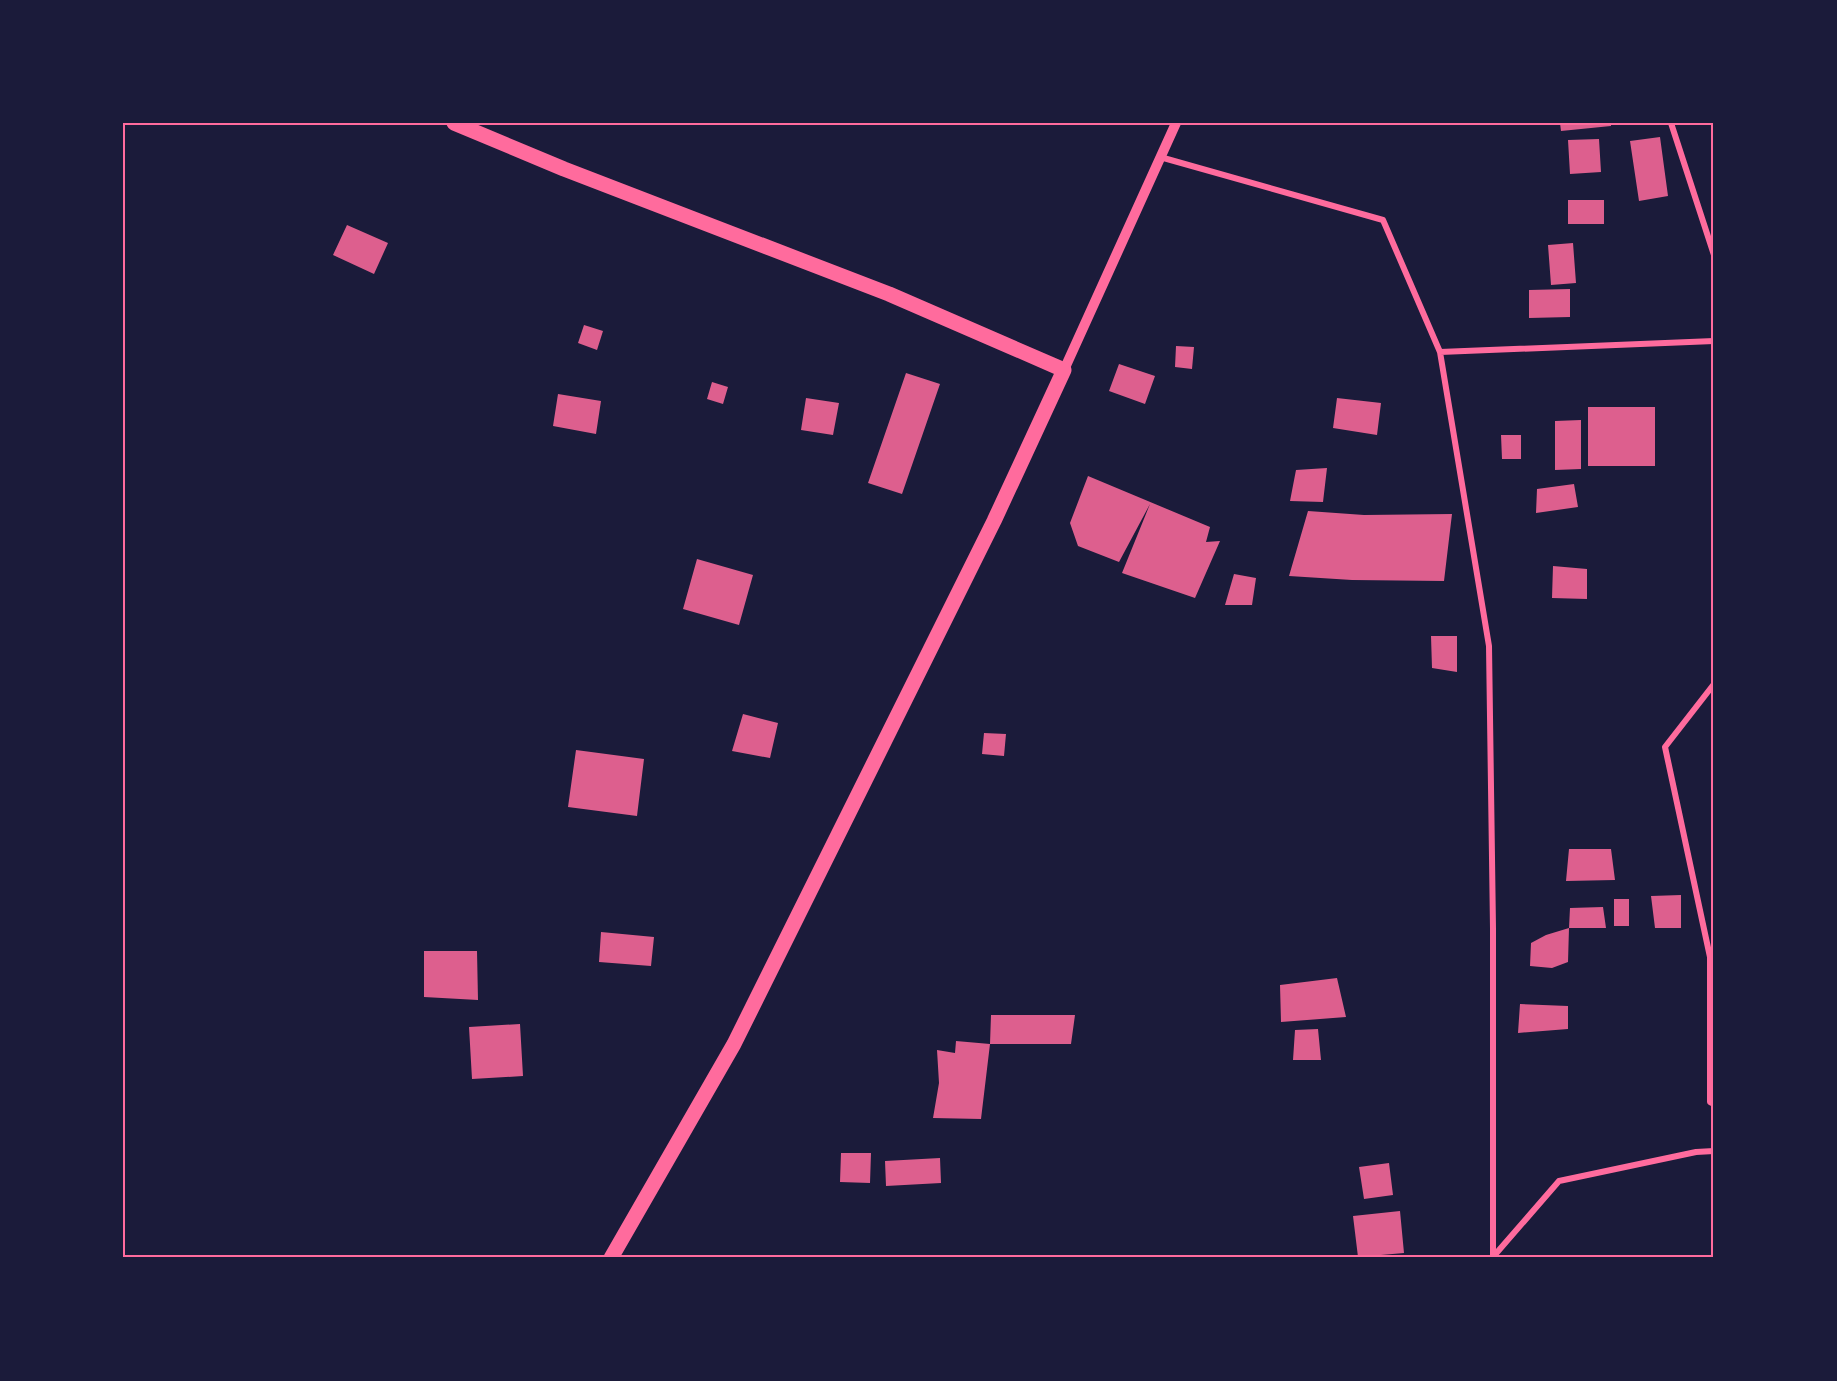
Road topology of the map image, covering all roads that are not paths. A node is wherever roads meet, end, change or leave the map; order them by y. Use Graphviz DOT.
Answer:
graph roads {
  1 [pos="454,123"];
  2 [pos="1176,123"];
  3 [pos="1671,123"];
  4 [pos="1160,157"];
  5 [pos="1714,255"];
  6 [pos="1714,341"];
  7 [pos="1440,352"];
  8 [pos="1064,370"];
  9 [pos="1714,684"];
  10 [pos="1714,1104"];
  11 [pos="1714,1151"];
  12 [pos="611,1258"];
  13 [pos="1493,1258"];
  1 -- 8 [label="main road"];
  2 -- 4 [label="street"];
  3 -- 5 [label="street"];
  4 -- 7 [label="street"];
  4 -- 8 [label="street"];
  6 -- 7 [label="street"];
  7 -- 13 [label="street"];
  8 -- 12 [label="main road"];
  9 -- 10 [label="street"];
  11 -- 13 [label="street"];
}
